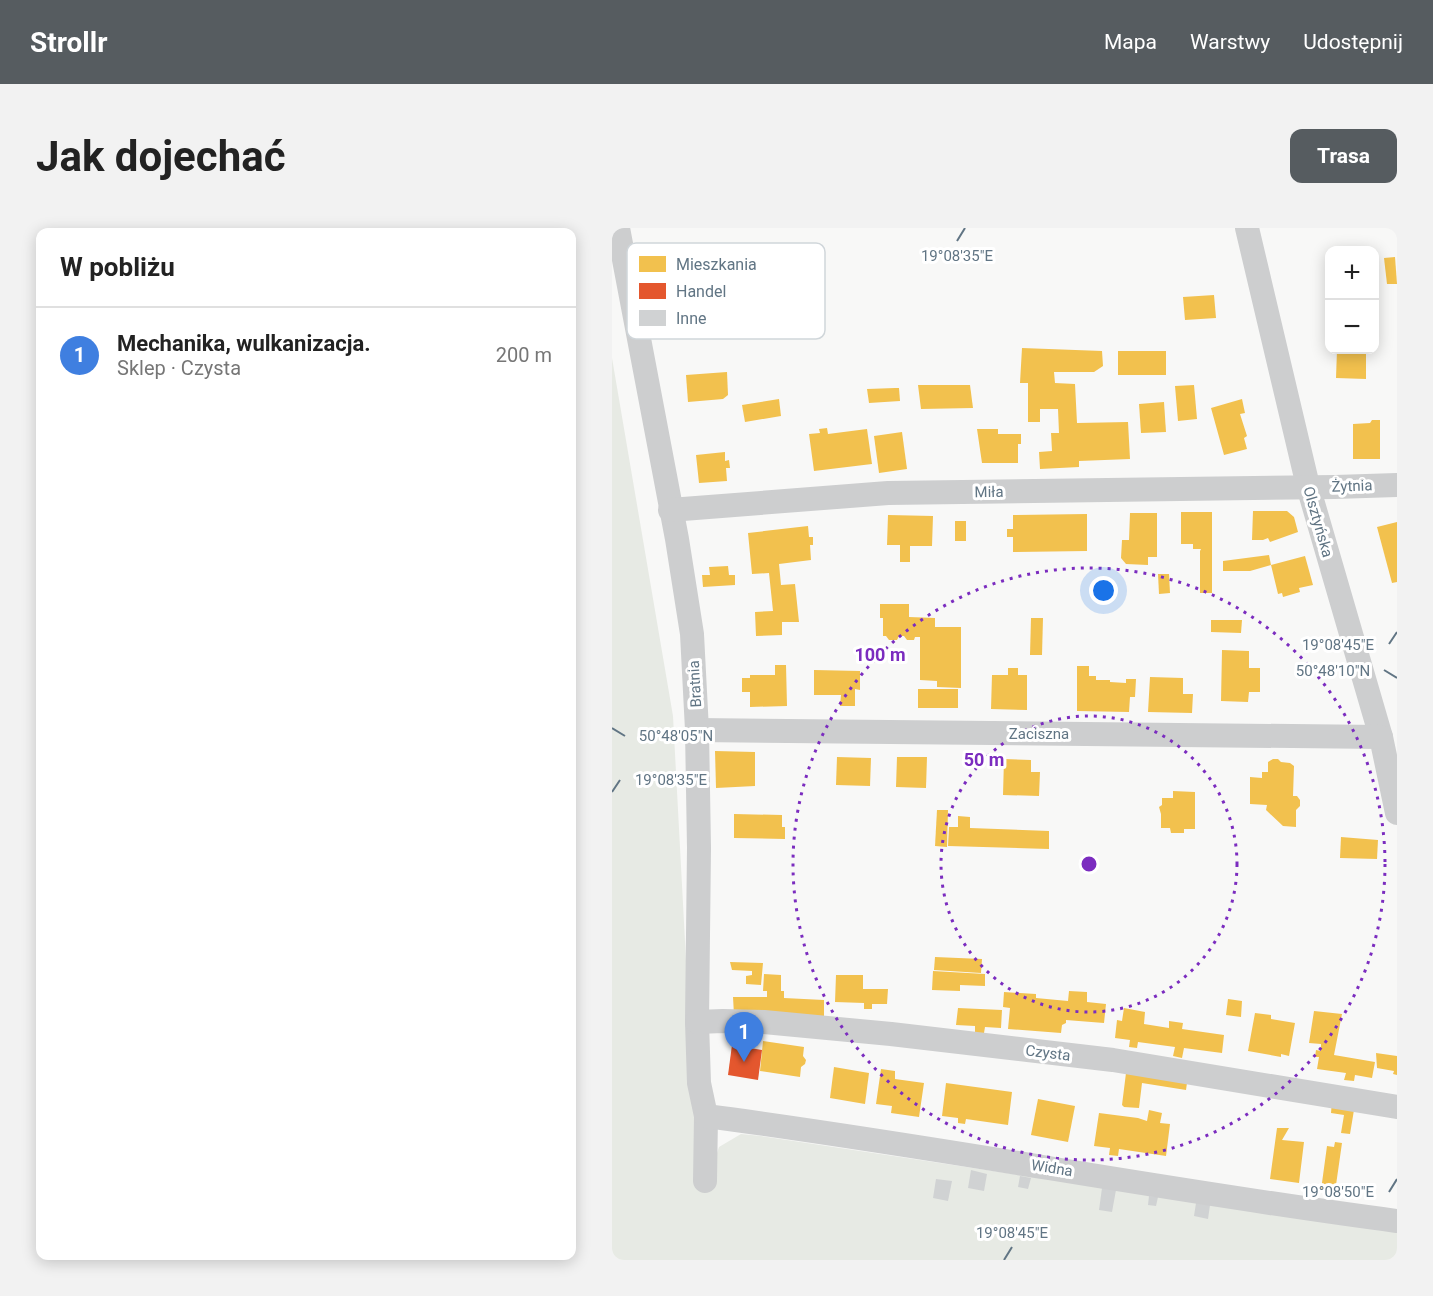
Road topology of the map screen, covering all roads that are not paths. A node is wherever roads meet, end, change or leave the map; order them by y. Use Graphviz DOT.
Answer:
graph roads {
  1 [pos="618,228"];
  2 [pos="1247,228"];
  3 [pos="627,277"];
  4 [pos="638,339"];
  5 [pos="1397,485"];
  6 [pos="1308,486"];
  7 [pos="670,510"];
  8 [pos="697,730"];
  9 [pos="1381,737"];
  10 [pos="1397,813"];
  11 [pos="697,1022"];
  12 [pos="1397,1107"];
  13 [pos="706,1116"];
  14 [pos="705,1181"];
  15 [pos="1397,1221"];
  1 -- 3 [label="street, Bratnia"];
  2 -- 6 [label="street, Olsztyńska"];
  4 -- 7 [label="street, Bratnia"];
  5 -- 6 [label="street, Żytnia"];
  6 -- 7 [label="street, Miła"];
  6 -- 9 [label="street, Olsztyńska"];
  7 -- 8 [label="street, Bratnia"];
  8 -- 9 [label="street, Zaciszna"];
  8 -- 11 [label="street, Bratnia"];
  9 -- 10 [label="street, Olsztyńska"];
  11 -- 12 [label="street, Czysta"];
  11 -- 13 [label="street, Bratnia"];
  13 -- 14 [label="street, Bratnia"];
  13 -- 15 [label="street, Widna"];
}
